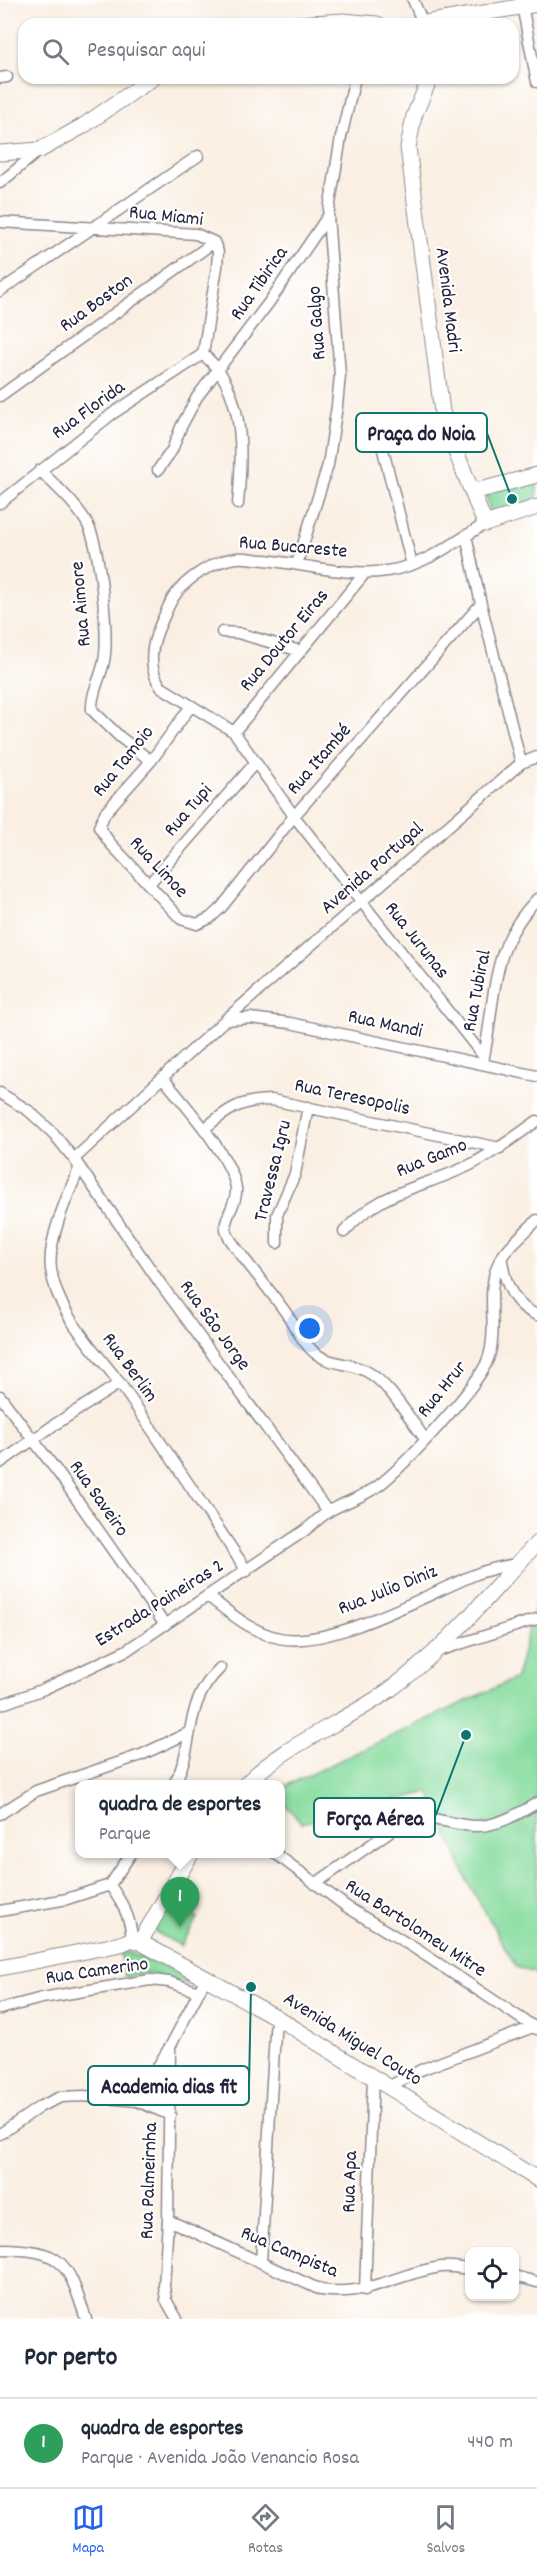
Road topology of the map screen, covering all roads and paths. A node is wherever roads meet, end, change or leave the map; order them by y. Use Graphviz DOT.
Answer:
graph roads {
  1 [pos="413,0"];
  2 [pos="527,4"];
  3 [pos="419,18"];
  4 [pos="473,18"];
  5 [pos="537,82"];
  6 [pos="144,84"];
  7 [pos="353,84"];
  8 [pos="428,84"];
  9 [pos="40,150"];
  10 [pos="0,153"];
  11 [pos="198,156"];
  12 [pos="0,183"];
  13 [pos="328,216"];
  14 [pos="0,222"];
  15 [pos="91,228"];
  16 [pos="214,242"];
  17 [pos="0,291"];
  18 [pos="203,354"];
  19 [pos="219,371"];
  20 [pos="0,396"];
  21 [pos="380,438"];
  22 [pos="40,470"];
  23 [pos="158,470"];
  24 [pos="537,475"];
  25 [pos="473,492"];
  26 [pos="0,503"];
  27 [pos="238,504"];
  28 [pos="537,507"];
  29 [pos="485,524"];
  30 [pos="466,535"];
  31 [pos="297,564"];
  32 [pos="412,565"];
  33 [pos="365,573"];
  34 [pos="481,604"];
  35 [pos="222,632"];
  36 [pos="300,651"];
  37 [pos="191,706"];
  38 [pos="234,732"];
  39 [pos="537,757"];
  40 [pos="151,761"];
  41 [pos="256,762"];
  42 [pos="521,763"];
  43 [pos="294,816"];
  44 [pos="110,843"];
  45 [pos="149,884"];
  46 [pos="537,899"];
  47 [pos="362,902"];
  48 [pos="181,919"];
  49 [pos="225,1020"];
  50 [pos="483,1061"];
  51 [pos="537,1076"];
  52 [pos="163,1078"];
  53 [pos="0,1093"];
  54 [pos="308,1107"];
  55 [pos="537,1121"];
  56 [pos="204,1129"];
  57 [pos="500,1148"];
  58 [pos="77,1164"];
  59 [pos="537,1220"];
  60 [pos="344,1232"];
  61 [pos="278,1244"];
  62 [pos="501,1257"];
  63 [pos="537,1315"];
  64 [pos="120,1383"];
  65 [pos="0,1395"];
  66 [pos="33,1439"];
  67 [pos="425,1439"];
  68 [pos="0,1463"];
  69 [pos="328,1512"];
  70 [pos="537,1543"];
  71 [pos="518,1563"];
  72 [pos="247,1571"];
  73 [pos="209,1597"];
  74 [pos="537,1619"];
  75 [pos="165,1625"];
  76 [pos="432,1653"];
  77 [pos="220,1668"];
  78 [pos="0,1704"];
  79 [pos="188,1733"];
  80 [pos="177,1780"];
  81 [pos="251,1780"];
  82 [pos="537,1803"];
  83 [pos="0,1814"];
  84 [pos="128,1858"];
  85 [pos="187,1858"];
  86 [pos="281,1858"];
  87 [pos="315,1884"];
  88 [pos="110,1885"];
  89 [pos="0,1911"];
  90 [pos="136,1940"];
  91 [pos="0,1968"];
  92 [pos="206,1978"];
  93 [pos="199,1992"];
  94 [pos="0,2009"];
  95 [pos="276,2017"];
  96 [pos="535,2028"];
  97 [pos="170,2046"];
  98 [pos="373,2077"];
  99 [pos="388,2087"];
  100 [pos="136,2101"];
  101 [pos="170,2115"];
  102 [pos="0,2134"];
  103 [pos="537,2179"];
  104 [pos="168,2220"];
  105 [pos="0,2249"];
  106 [pos="24,2250"];
  107 [pos="0,2259"];
  108 [pos="261,2262"];
  109 [pos="465,2269"];
  110 [pos="519,2277"];
  111 [pos="537,2282"];
  112 [pos="365,2290"];
  113 [pos="86,2319"];
  114 [pos="177,2319"];
  1 -- 3 [label="street"];
  2 -- 4 [label="main road"];
  2 -- 5 [label="street"];
  6 -- 9 [label="main road"];
  7 -- 13 [label="street, Rua Galgo"];
  8 -- 25 [label="main road, Avenida Madri"];
  9 -- 10 [label="main road"];
  9 -- 12 [label="street"];
  11 -- 15 [label="street"];
  13 -- 19 [label="street, Rua Tibirica"];
  13 -- 31 [label="street, Rua Galgo"];
  14 -- 15 [label="street, Rua Miami"];
  15 -- 16 [label="street, Rua Miami"];
  15 -- 17 [label="street"];
  16 -- 18 [label="street, Rua Miami"];
  16 -- 20 [label="street, Rua Boston"];
  18 -- 19 [label="street"];
  18 -- 22 [label="street, Rua Florida"];
  19 -- 23 [label="street, Rua Tibirica"];
  19 -- 27 [label="street"];
  21 -- 32 [label="street"];
  22 -- 26 [label="street, Rua Florida"];
  22 -- 40 [label="street, Rua Aimore"];
  24 -- 25 [label="main road"];
  25 -- 29 [label="main road, Avenida Madri"];
  28 -- 29 [label="main road"];
  29 -- 30 [label="street, Rua Bucareste"];
  30 -- 32 [label="street, Rua Bucareste"];
  30 -- 34 [label="street"];
  31 -- 33 [label="street, Rua Bucareste"];
  31 -- 37 [label="street, Rua Bucareste"];
  32 -- 33 [label="street, Rua Bucareste"];
  33 -- 36 [label="street, Rua Doutor Eiras"];
  34 -- 42 [label="street"];
  34 -- 43 [label="street, Rua Itambé"];
  35 -- 36 [label="street"];
  36 -- 38 [label="street, Rua Doutor Eiras"];
  37 -- 38 [label="street, Rua Bucareste"];
  37 -- 40 [label="street, Rua Tamoio"];
  38 -- 41 [label="street, Rua Jurunas"];
  39 -- 42 [label="street"];
  40 -- 44 [label="street, Rua Tamoio"];
  41 -- 43 [label="street, Rua Jurunas"];
  41 -- 45 [label="street, Rua Tupi"];
  42 -- 47 [label="street, Avenida Portugal"];
  43 -- 47 [label="street, Rua Jurunas"];
  43 -- 48 [label="street, Rua Itambé"];
  44 -- 45 [label="street, Rua Limoe"];
  45 -- 48 [label="street, Rua Limoe"];
  46 -- 50 [label="street, Rua Tubiral"];
  47 -- 49 [label="street, Avenida Portugal"];
  47 -- 50 [label="street, Rua Jurunas"];
  49 -- 50 [label="street, Rua Mandi"];
  49 -- 52 [label="street, Avenida Portugal"];
  50 -- 51 [label="street, Rua Mandi"];
  52 -- 56 [label="street"];
  52 -- 58 [label="street, Avenida Portugal"];
  53 -- 58 [label="street, Rua São Jorge"];
  54 -- 56 [label="street, Rua Teresopolis"];
  54 -- 57 [label="street, Rua Teresopolis"];
  54 -- 61 [label="street, Travessa Igru"];
  55 -- 57 [label="street, Rua Gamo"];
  56 -- 67 [label="street"];
  57 -- 60 [label="street, Rua Gamo"];
  58 -- 64 [label="street, Rua Berlim"];
  58 -- 69 [label="street, Rua São Jorge"];
  59 -- 62 [label="street"];
  62 -- 63 [label="street"];
  62 -- 67 [label="street, Rua Hrur"];
  64 -- 66 [label="street"];
  64 -- 72 [label="street, Rua Berlim"];
  65 -- 66 [label="street, Rua Saveiro"];
  66 -- 68 [label="street"];
  66 -- 75 [label="street, Rua Saveiro"];
  67 -- 69 [label="street, Rua Hrur"];
  69 -- 72 [label="street, Estrada Paineiras 2"];
  70 -- 71 [label="main road"];
  71 -- 73 [label="street, Rua Julio Diniz"];
  71 -- 76 [label="main road"];
  72 -- 73 [label="street, Estrada Paineiras 2"];
  73 -- 75 [label="street, Estrada Paineiras 2"];
  74 -- 76 [label="street"];
  75 -- 78 [label="street, Estrada Paineiras 2"];
  76 -- 81 [label="main road"];
  77 -- 79 [label="street"];
  79 -- 80 [label="street"];
  79 -- 83 [label="street"];
  82 -- 87 [label="street"];
  84 -- 88 [label="street"];
  85 -- 90 [label="main road"];
  86 -- 87 [label="street, Rua Bartolomeu Mitre"];
  87 -- 96 [label="street, Rua Bartolomeu Mitre"];
  88 -- 89 [label="street"];
  88 -- 90 [label="street"];
  90 -- 91 [label="main road"];
  90 -- 92 [label="main road, Avenida Miguel Couto"];
  92 -- 93 [label="street, Rua Palmeirnha"];
  92 -- 95 [label="main road, Avenida Miguel Couto"];
  93 -- 94 [label="street, Rua Camerino"];
  93 -- 97 [label="street, Rua Palmeirnha"];
  95 -- 98 [label="main road, Avenida Miguel Couto"];
  95 -- 108 [label="street"];
  96 -- 99 [label="street"];
  97 -- 100 [label="street"];
  97 -- 101 [label="street, Rua Palmeirnha"];
  98 -- 99 [label="main road, Avenida Miguel Couto"];
  98 -- 112 [label="street, Rua Apa"];
  99 -- 103 [label="main road, Avenida Miguel Couto"];
  100 -- 101 [label="street"];
  100 -- 102 [label="street"];
  101 -- 104 [label="street, Rua Palmeirnha"];
  104 -- 108 [label="street, Rua Campista"];
  104 -- 114 [label="street, Rua Palmeirnha"];
  105 -- 106 [label="street"];
  106 -- 107 [label="street"];
  106 -- 113 [label="street"];
  108 -- 112 [label="street, Rua Campista"];
  109 -- 112 [label="street, Rua Campista"];
  110 -- 111 [label="street"];
}
